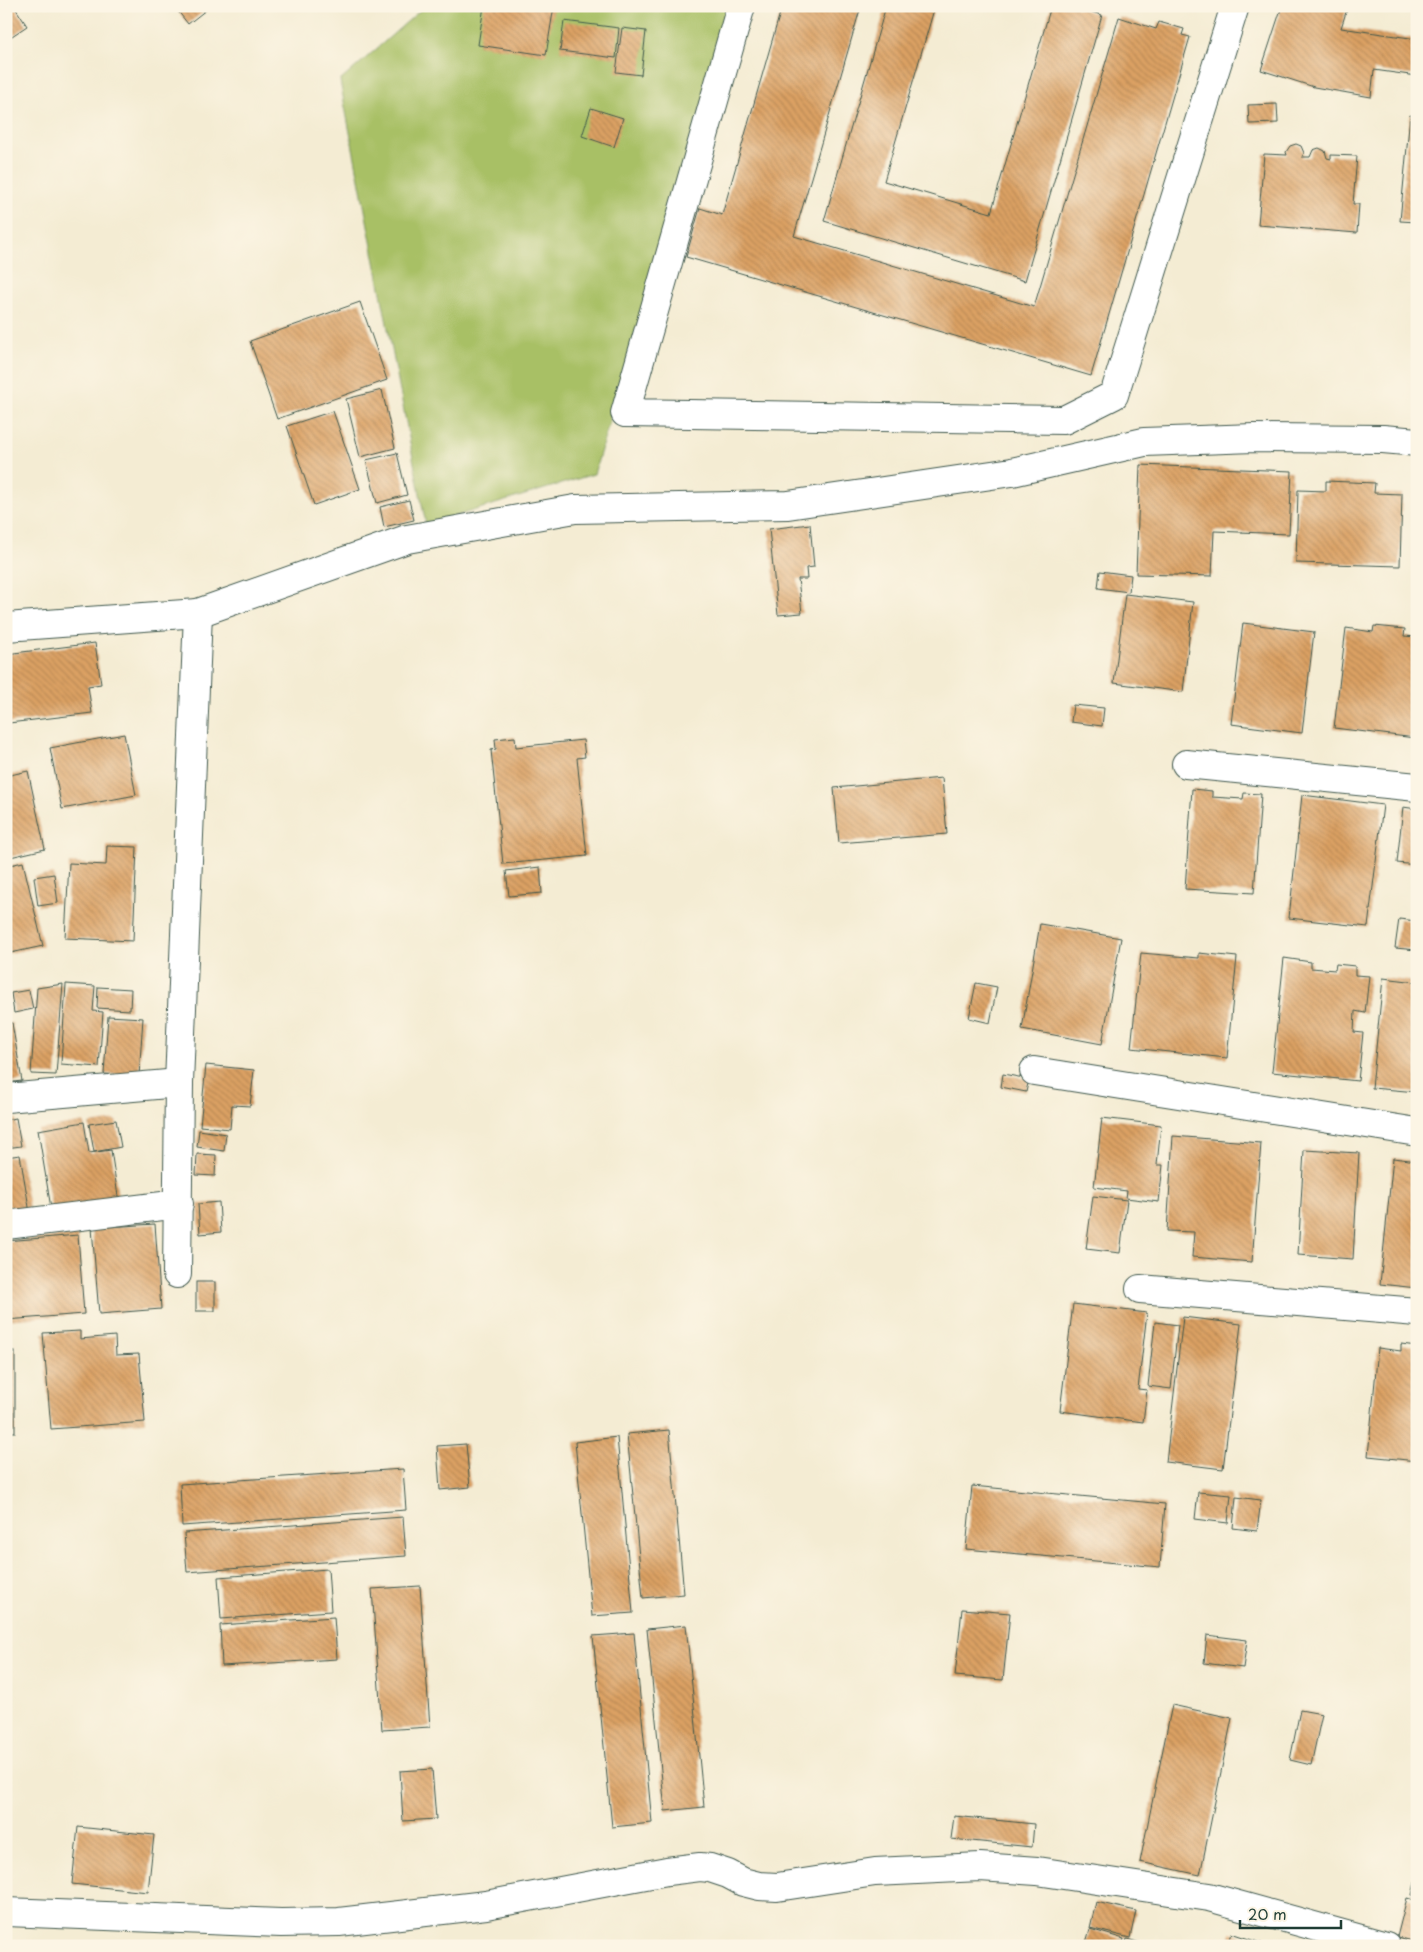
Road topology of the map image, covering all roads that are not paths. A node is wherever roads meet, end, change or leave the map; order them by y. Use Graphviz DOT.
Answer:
graph roads {
  1 [pos="741,6"];
  2 [pos="1235,6"];
  3 [pos="1417,442"];
  4 [pos="198,613"];
  5 [pos="6,626"];
  6 [pos="1186,764"];
  7 [pos="1417,787"];
  8 [pos="1034,1070"];
  9 [pos="179,1082"];
  10 [pos="6,1098"];
  11 [pos="1417,1132"];
  12 [pos="179,1204"];
  13 [pos="6,1226"];
  14 [pos="177,1274"];
  15 [pos="1140,1289"];
  16 [pos="1417,1312"];
  17 [pos="6,1912"];
  18 [pos="1386,1946"];
  1 -- 2 [label="street"];
  3 -- 4 [label="street"];
  4 -- 5 [label="street"];
  4 -- 9 [label="street"];
  6 -- 7 [label="street"];
  8 -- 11 [label="street"];
  9 -- 10 [label="street"];
  9 -- 12 [label="street"];
  12 -- 13 [label="street"];
  12 -- 14 [label="street"];
  15 -- 16 [label="street"];
  17 -- 18 [label="street"];
}
